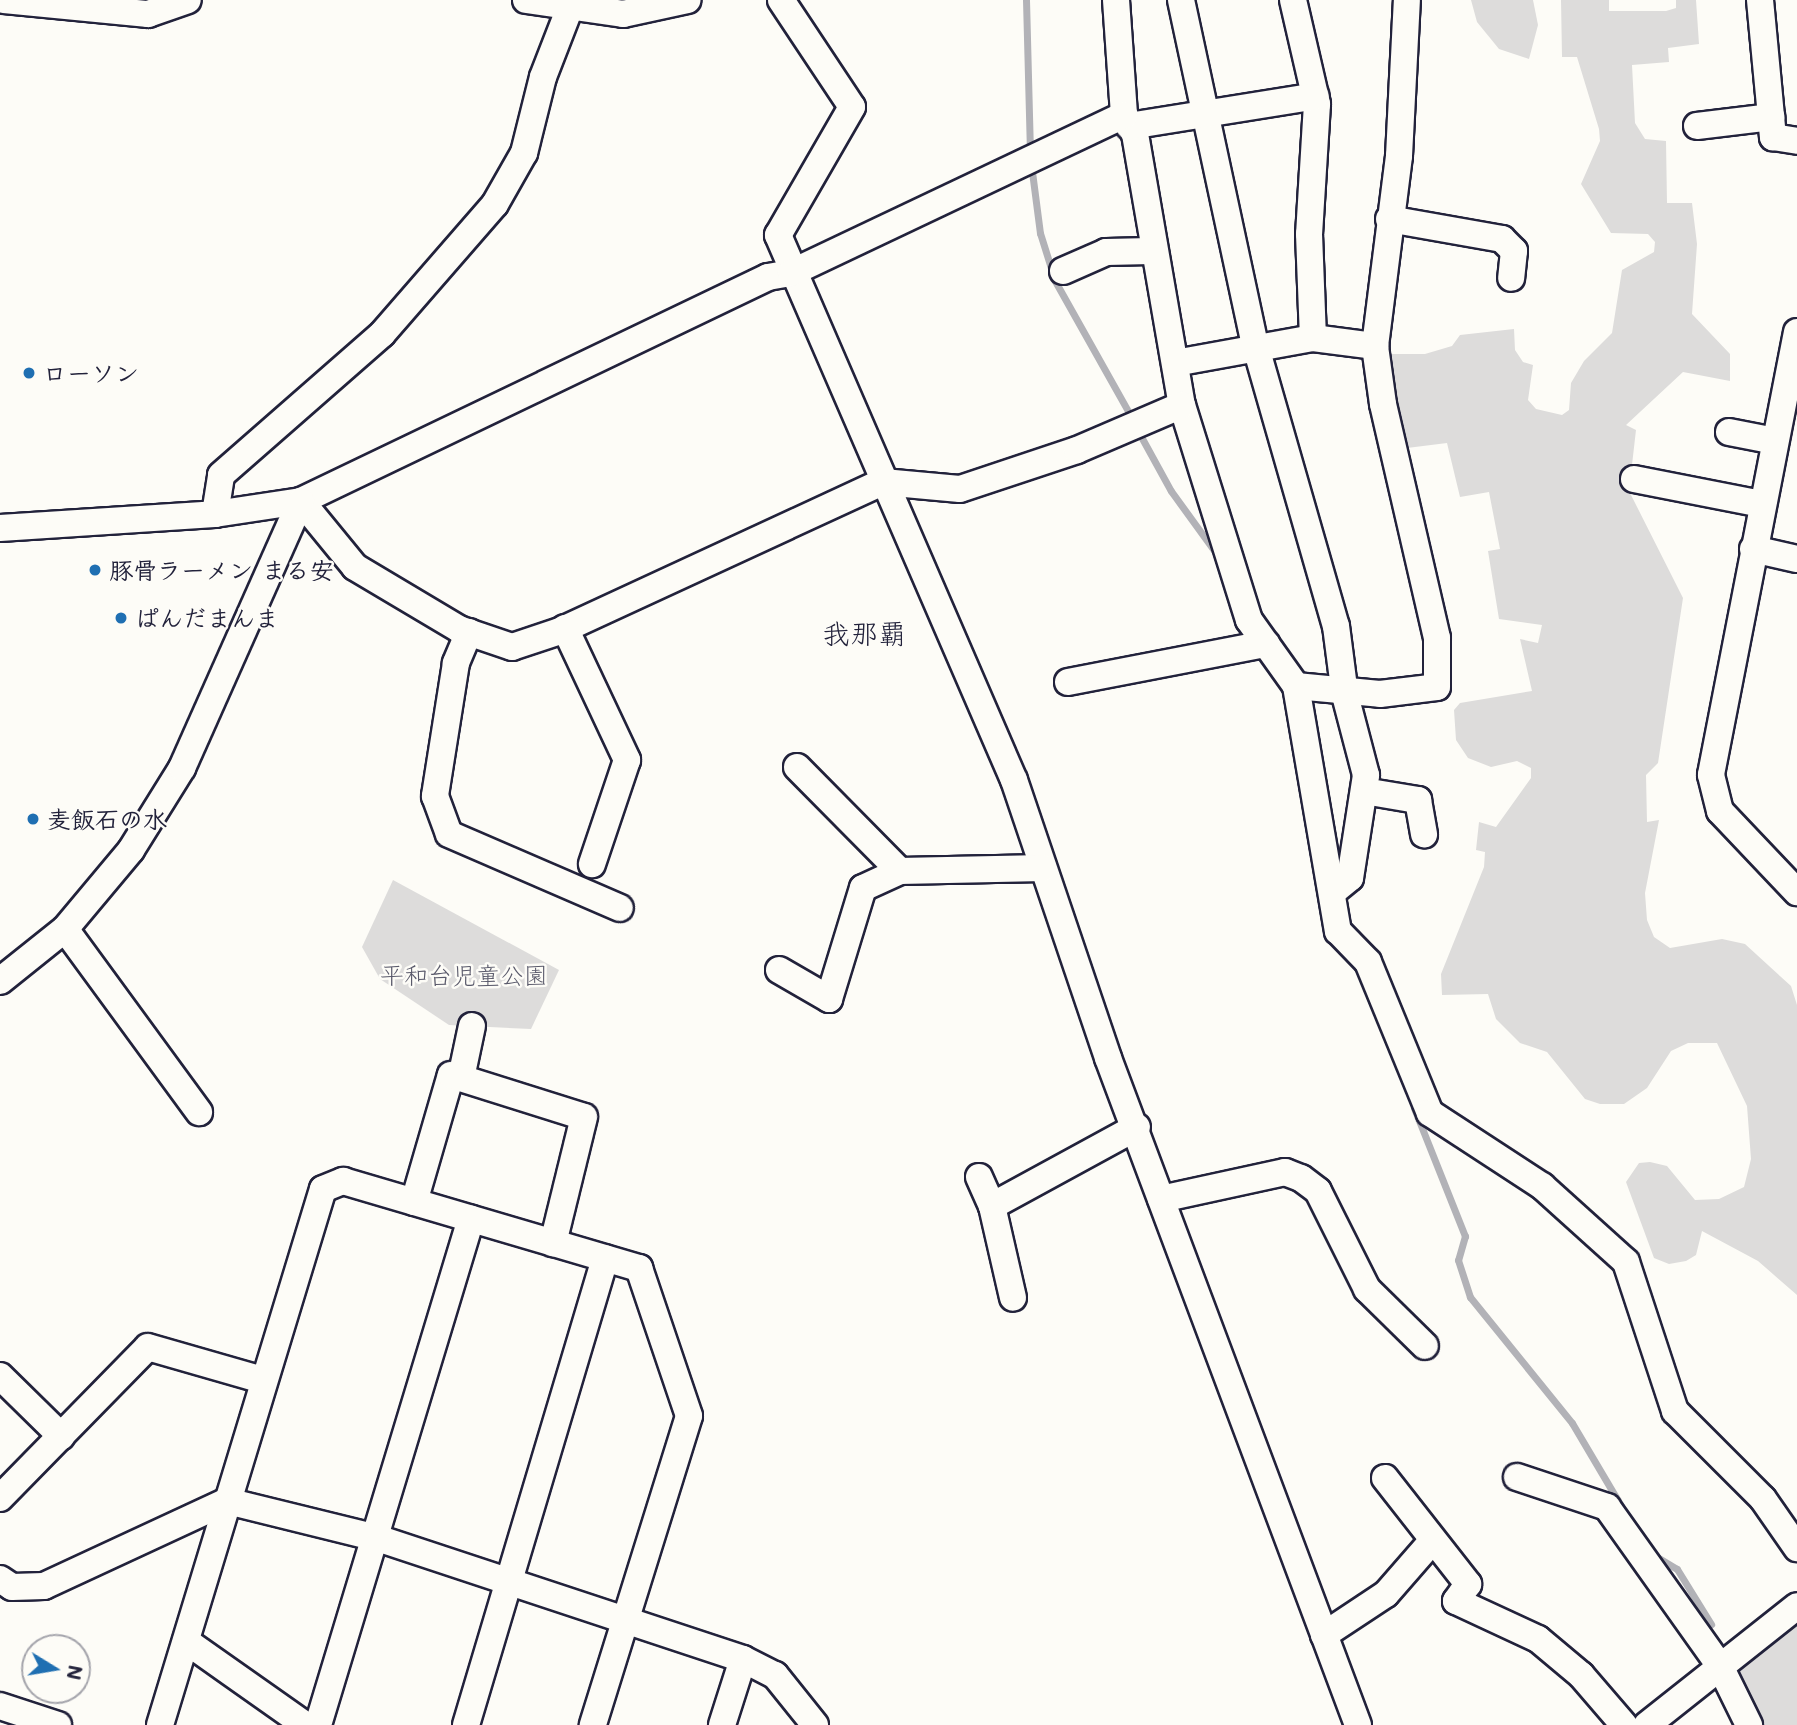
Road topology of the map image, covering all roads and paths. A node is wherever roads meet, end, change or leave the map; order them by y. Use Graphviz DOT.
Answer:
graph roads {
  1 [pos="4,0"];
  2 [pos="188,0"];
  3 [pos="526,0"];
  4 [pos="687,0"];
  5 [pos="781,0"];
  6 [pos="1116,0"];
  7 [pos="1181,0"];
  8 [pos="1293,0"];
  9 [pos="1408,0"];
  10 [pos="1760,0"];
  11 [pos="146,7"];
  12 [pos="569,10"];
  13 [pos="1315,96"];
  14 [pos="1202,114"];
  15 [pos="1770,117"];
  16 [pos="1126,121"];
  17 [pos="1697,127"];
  18 [pos="1797,141"];
  19 [pos="1389,219"];
  20 [pos="1152,251"];
  21 [pos="1063,271"];
  22 [pos="791,273"];
  23 [pos="1511,278"];
  24 [pos="1797,332"];
  25 [pos="1313,338"];
  26 [pos="1255,344"];
  27 [pos="1376,346"];
  28 [pos="1175,363"];
  29 [pos="1182,405"];
  30 [pos="1728,432"];
  31 [pos="1775,441"];
  32 [pos="1634,479"];
  33 [pos="883,482"];
  34 [pos="301,501"];
  35 [pos="1762,504"];
  36 [pos="215,514"];
  37 [pos="0,528"];
  38 [pos="1753,549"];
  39 [pos="1797,559"];
  40 [pos="565,628"];
  41 [pos="469,632"];
  42 [pos="1265,645"];
  43 [pos="1068,682"];
  44 [pos="1296,687"];
  45 [pos="1344,687"];
  46 [pos="797,767"];
  47 [pos="1364,791"];
  48 [pos="1424,834"];
  49 [pos="592,864"];
  50 [pos="1044,868"];
  51 [pos="900,871"];
  52 [pos="1334,892"];
  53 [pos="1797,892"];
  54 [pos="621,908"];
  55 [pos="65,929"];
  56 [pos="779,970"];
  57 [pos="0,981"];
  58 [pos="472,1026"];
  59 [pos="461,1078"];
  60 [pos="199,1112"];
  61 [pos="1136,1127"];
  62 [pos="979,1177"];
  63 [pos="1161,1199"];
  64 [pos="414,1202"];
  65 [pos="992,1206"];
  66 [pos="471,1219"];
  67 [pos="554,1243"];
  68 [pos="605,1258"];
  69 [pos="1013,1297"];
  70 [pos="1426,1346"];
  71 [pos="0,1376"];
  72 [pos="262,1380"];
  73 [pos="61,1436"];
  74 [pos="1517,1477"];
  75 [pos="1385,1478"];
  76 [pos="0,1498"];
  77 [pos="227,1501"];
  78 [pos="374,1538"];
  79 [pos="1432,1541"];
  80 [pos="1797,1548"];
  81 [pos="0,1580"];
  82 [pos="509,1581"];
  83 [pos="1797,1606"];
  84 [pos="625,1618"];
  85 [pos="1324,1635"];
  86 [pos="186,1641"];
  87 [pos="743,1659"];
  88 [pos="1720,1666"];
  89 [pos="0,1706"];
  90 [pos="58,1725"];
  91 [pos="160,1725"];
  92 [pos="305,1725"];
  93 [pos="318,1725"];
  94 [pos="466,1725"];
  95 [pos="593,1725"];
  96 [pos="722,1725"];
  97 [pos="815,1725"];
  98 [pos="1358,1725"];
  99 [pos="1624,1725"];
  100 [pos="1647,1725"];
  101 [pos="1749,1725"];
  1 -- 11 [label="street"];
  2 -- 11 [label="street"];
  3 -- 12 [label="street"];
  4 -- 12 [label="street"];
  5 -- 22 [label="street"];
  6 -- 16 [label="street"];
  7 -- 14 [label="street"];
  8 -- 13 [label="street"];
  9 -- 19 [label="street"];
  10 -- 15 [label="street"];
  12 -- 36 [label="street"];
  13 -- 14 [label="street"];
  13 -- 25 [label="street"];
  14 -- 16 [label="street"];
  14 -- 26 [label="street"];
  15 -- 17 [label="street"];
  15 -- 18 [label="street"];
  16 -- 20 [label="street"];
  16 -- 22 [label="street"];
  19 -- 23 [label="street"];
  19 -- 27 [label="street"];
  20 -- 21 [label="street"];
  20 -- 28 [label="street"];
  22 -- 33 [label="street"];
  22 -- 34 [label="street"];
  24 -- 31 [label="street"];
  25 -- 26 [label="street"];
  25 -- 27 [label="street"];
  26 -- 28 [label="street"];
  26 -- 45 [label="street"];
  27 -- 45 [label="street"];
  28 -- 29 [label="street"];
  29 -- 33 [label="street"];
  29 -- 42 [label="street"];
  30 -- 31 [label="street"];
  31 -- 35 [label="street"];
  32 -- 35 [label="street"];
  33 -- 40 [label="street"];
  33 -- 50 [label="street"];
  34 -- 36 [label="street"];
  34 -- 41 [label="street"];
  34 -- 55 [label="street"];
  35 -- 38 [label="street"];
  36 -- 37 [label="street"];
  38 -- 39 [label="street"];
  38 -- 53 [label="street"];
  40 -- 41 [label="street"];
  40 -- 49 [label="street"];
  41 -- 54 [label="street"];
  42 -- 43 [label="street"];
  42 -- 44 [label="street"];
  44 -- 45 [label="street"];
  44 -- 52 [label="street"];
  45 -- 47 [label="street"];
  46 -- 51 [label="street"];
  47 -- 48 [label="street"];
  47 -- 52 [label="street"];
  50 -- 51 [label="street"];
  50 -- 61 [label="street"];
  51 -- 56 [label="street"];
  52 -- 80 [label="street"];
  55 -- 57 [label="street"];
  55 -- 60 [label="street"];
  58 -- 59 [label="street"];
  59 -- 64 [label="street"];
  59 -- 67 [label="street"];
  61 -- 63 [label="street"];
  61 -- 65 [label="street"];
  62 -- 65 [label="street"];
  63 -- 70 [label="street"];
  63 -- 85 [label="street"];
  64 -- 66 [label="street"];
  64 -- 72 [label="street"];
  65 -- 69 [label="street"];
  66 -- 67 [label="street"];
  66 -- 78 [label="street"];
  67 -- 68 [label="street"];
  68 -- 82 [label="street"];
  68 -- 84 [label="street"];
  71 -- 73 [label="street"];
  72 -- 73 [label="street"];
  72 -- 77 [label="street"];
  73 -- 76 [label="street"];
  74 -- 88 [label="street"];
  75 -- 79 [label="street"];
  77 -- 78 [label="street"];
  77 -- 81 [label="street"];
  77 -- 86 [label="street"];
  78 -- 82 [label="street"];
  78 -- 93 [label="street"];
  79 -- 85 [label="street"];
  79 -- 99 [label="street"];
  82 -- 84 [label="street"];
  82 -- 94 [label="street"];
  83 -- 88 [label="street"];
  84 -- 87 [label="street"];
  84 -- 95 [label="street"];
  85 -- 98 [label="street"];
  86 -- 91 [label="street"];
  86 -- 92 [label="street"];
  87 -- 96 [label="street"];
  87 -- 97 [label="street"];
  88 -- 100 [label="street"];
  88 -- 101 [label="street"];
  89 -- 90 [label="street"];
}
